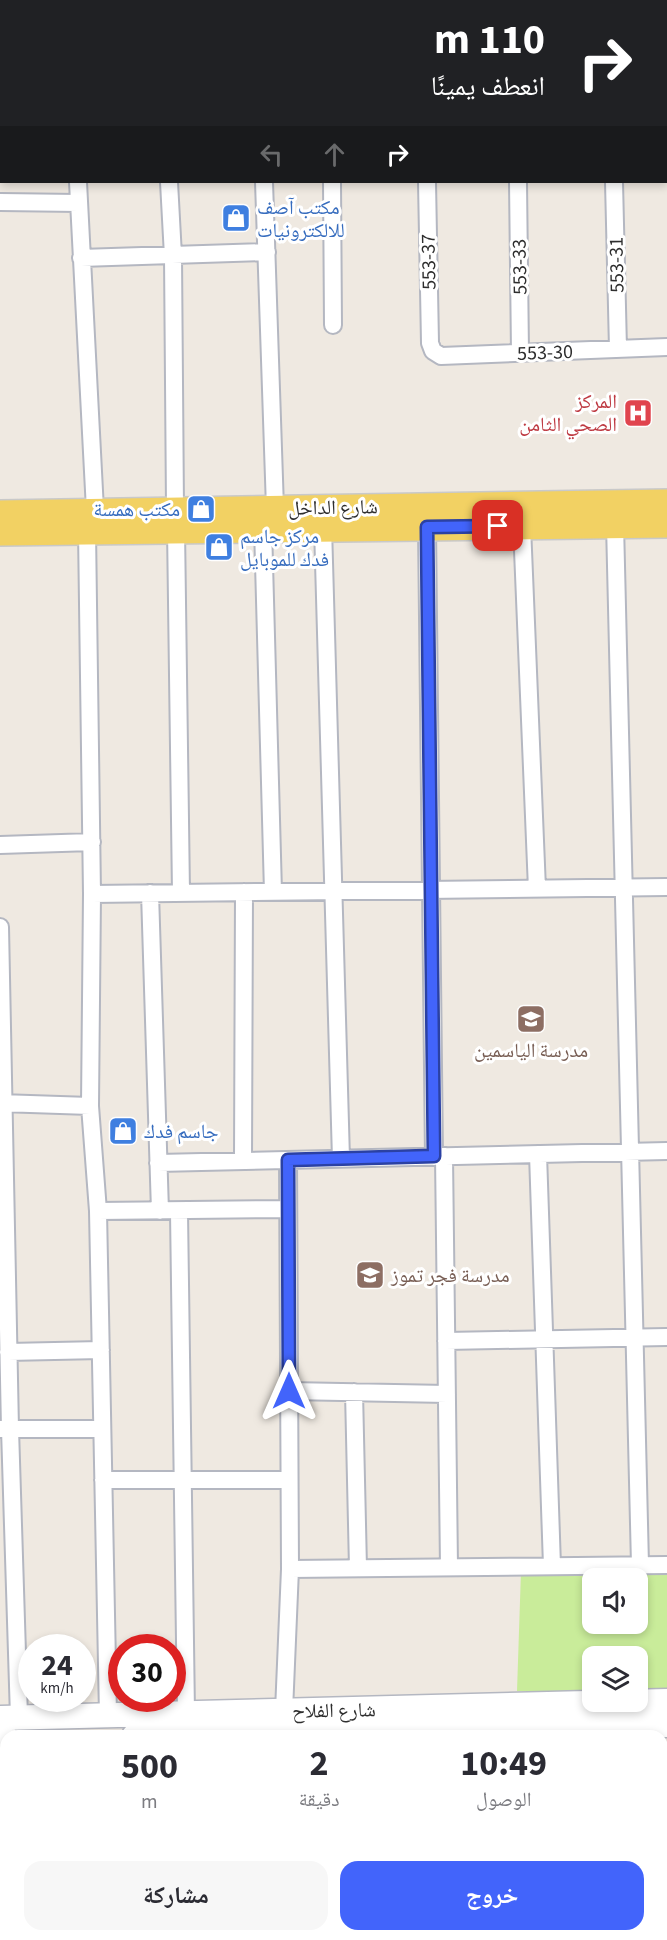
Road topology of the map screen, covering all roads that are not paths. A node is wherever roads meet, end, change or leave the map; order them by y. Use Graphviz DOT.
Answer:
graph roads {
  1 [pos="78,183"];
  2 [pos="169,183"];
  3 [pos="264,183"];
  4 [pos="332,183"];
  5 [pos="427,183"];
  6 [pos="518,183"];
  7 [pos="614,183"];
  8 [pos="0,202"];
  9 [pos="79,203"];
  10 [pos="267,252"];
  11 [pos="173,256"];
  12 [pos="81,258"];
  13 [pos="333,325"];
  14 [pos="430,343"];
  15 [pos="667,347"];
  16 [pos="618,349"];
  17 [pos="520,353"];
  18 [pos="667,503"];
  19 [pos="0,514"];
  20 [pos="269,518"];
  21 [pos="176,519"];
  22 [pos="91,520"];
  23 [pos="615,524"];
  24 [pos="667,524"];
  25 [pos="522,526"];
  26 [pos="323,527"];
  27 [pos="427,527"];
  28 [pos="0,532"];
  29 [pos="92,842"];
  30 [pos="0,845"];
  31 [pos="667,887"];
  32 [pos="625,888"];
  33 [pos="537,889"];
  34 [pos="430,890"];
  35 [pos="334,891"];
  36 [pos="244,892"];
  37 [pos="273,892"];
  38 [pos="150,893"];
  39 [pos="181,893"];
  40 [pos="92,894"];
  41 [pos="0,927"];
  42 [pos="2,1103"];
  43 [pos="90,1106"];
  44 [pos="667,1151"];
  45 [pos="631,1152"];
  46 [pos="538,1154"];
  47 [pos="439,1156"];
  48 [pos="341,1159"];
  49 [pos="288,1160"];
  50 [pos="243,1161"];
  51 [pos="158,1163"];
  52 [pos="288,1209"];
  53 [pos="98,1211"];
  54 [pos="160,1211"];
  55 [pos="179,1212"];
  56 [pos="667,1337"];
  57 [pos="635,1338"];
  58 [pos="544,1339"];
  59 [pos="446,1341"];
  60 [pos="100,1350"];
  61 [pos="8,1352"];
  62 [pos="289,1391"];
  63 [pos="354,1392"];
  64 [pos="447,1394"];
  65 [pos="5,1429"];
  66 [pos="102,1429"];
  67 [pos="184,1479"];
  68 [pos="103,1480"];
  69 [pos="290,1480"];
  70 [pos="640,1565"];
  71 [pos="667,1565"];
  72 [pos="552,1566"];
  73 [pos="449,1567"];
  74 [pos="358,1568"];
  75 [pos="290,1569"];
  76 [pos="667,1701"];
  77 [pos="186,1713"];
  78 [pos="108,1715"];
  79 [pos="10,1718"];
  80 [pos="667,1725"];
  81 [pos="283,1726"];
  82 [pos="248,1730"];
  83 [pos="325,1730"];
  84 [pos="640,1730"];
  1 -- 9 [label="street"];
  2 -- 11 [label="street"];
  3 -- 10 [label="street"];
  4 -- 13 [label="street"];
  5 -- 14 [label="street, 553-37"];
  6 -- 17 [label="street, 553-33"];
  7 -- 16 [label="street, 553-31"];
  8 -- 9 [label="street"];
  9 -- 12 [label="street"];
  10 -- 11 [label="street"];
  10 -- 20 [label="street"];
  11 -- 12 [label="street"];
  11 -- 21 [label="street"];
  12 -- 22 [label="street"];
  14 -- 17 [label="street, 553-30"];
  15 -- 16 [label="street, 553-30"];
  16 -- 17 [label="street, 553-30"];
  18 -- 20 [label="main road, شارع الداخل"];
  19 -- 22 [label="main road, شارع الداخل"];
  20 -- 21 [label="main road, شارع الداخل"];
  20 -- 26 [label="main road, شارع الداخل"];
  20 -- 37 [label="street"];
  21 -- 22 [label="main road, شارع الداخل"];
  21 -- 39 [label="street"];
  22 -- 28 [label="main road, شارع الداخل"];
  22 -- 29 [label="street"];
  23 -- 24 [label="main road, شارع الداخل"];
  23 -- 25 [label="main road, شارع الداخل"];
  23 -- 32 [label="street"];
  25 -- 27 [label="main road, شارع الداخل"];
  25 -- 33 [label="street"];
  26 -- 27 [label="main road, شارع الداخل"];
  26 -- 35 [label="street"];
  27 -- 34 [label="street"];
  29 -- 30 [label="street"];
  29 -- 40 [label="street"];
  31 -- 32 [label="street"];
  32 -- 33 [label="street"];
  32 -- 45 [label="street"];
  33 -- 34 [label="street"];
  34 -- 35 [label="street"];
  34 -- 47 [label="street"];
  35 -- 37 [label="street"];
  35 -- 48 [label="street"];
  36 -- 37 [label="street"];
  36 -- 39 [label="street"];
  36 -- 50 [label="street"];
  38 -- 39 [label="street"];
  38 -- 40 [label="street"];
  38 -- 51 [label="street"];
  40 -- 43 [label="street"];
  41 -- 42 [label="street"];
  42 -- 43 [label="street"];
  42 -- 61 [label="street"];
  43 -- 53 [label="street"];
  44 -- 45 [label="street"];
  45 -- 46 [label="street"];
  45 -- 57 [label="street"];
  46 -- 47 [label="street"];
  46 -- 58 [label="street"];
  47 -- 48 [label="street"];
  47 -- 59 [label="street"];
  48 -- 49 [label="street"];
  49 -- 50 [label="street"];
  49 -- 52 [label="street"];
  50 -- 51 [label="street"];
  51 -- 54 [label="street"];
  52 -- 55 [label="street"];
  52 -- 62 [label="street"];
  53 -- 54 [label="street"];
  53 -- 60 [label="street"];
  54 -- 55 [label="street"];
  55 -- 67 [label="street"];
  56 -- 57 [label="street"];
  57 -- 58 [label="street"];
  57 -- 70 [label="street"];
  58 -- 59 [label="street"];
  58 -- 72 [label="street"];
  59 -- 64 [label="street"];
  60 -- 61 [label="street"];
  60 -- 66 [label="street"];
  61 -- 65 [label="street"];
  62 -- 63 [label="street"];
  62 -- 69 [label="street"];
  63 -- 64 [label="street"];
  63 -- 74 [label="street"];
  64 -- 73 [label="street"];
  65 -- 66 [label="street"];
  65 -- 79 [label="street"];
  66 -- 68 [label="street"];
  67 -- 68 [label="street"];
  67 -- 69 [label="street"];
  67 -- 77 [label="street"];
  68 -- 78 [label="street"];
  69 -- 75 [label="street"];
  70 -- 71 [label="street"];
  70 -- 72 [label="street"];
  72 -- 73 [label="street"];
  73 -- 74 [label="street"];
  74 -- 75 [label="street"];
  75 -- 81 [label="street"];
  76 -- 81 [label="main road, شارع الفلاح"];
  77 -- 78 [label="main road, شارع الفلاح"];
  77 -- 81 [label="main road, شارع الفلاح"];
  78 -- 79 [label="main road, شارع الفلاح"];
  80 -- 84 [label="main road, شارع الفلاح"];
  81 -- 82 [label="main road, شارع الفلاح"];
  81 -- 83 [label="main road, شارع الفلاح"];
}
